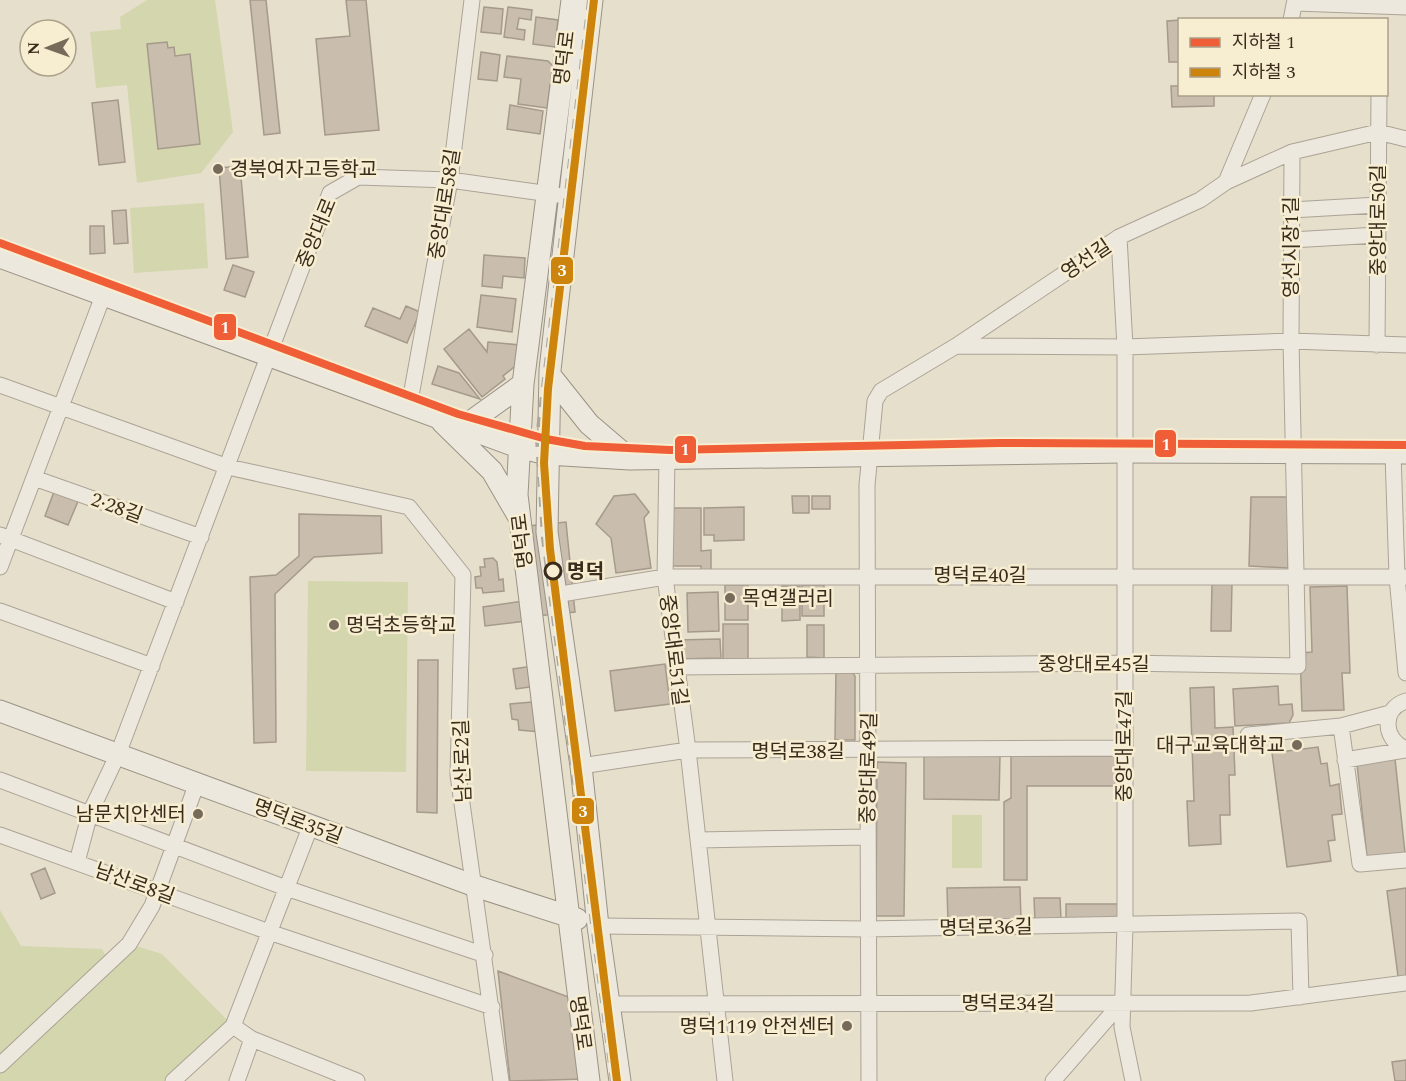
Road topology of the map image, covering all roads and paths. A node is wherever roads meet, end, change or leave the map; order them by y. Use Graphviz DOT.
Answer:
graph roads {
  1 [pos="472,0"];
  2 [pos="572,0"];
  3 [pos="592,0"];
  4 [pos="1295,2"];
  5 [pos="1406,7"];
  6 [pos="1381,9"];
  7 [pos="1291,18"];
  8 [pos="1262,96"];
  9 [pos="1379,96"];
  10 [pos="1378,132"];
  11 [pos="1406,139"];
  12 [pos="1292,152"];
  13 [pos="450,180"];
  14 [pos="1226,182"];
  15 [pos="547,193"];
  16 [pos="568,196"];
  17 [pos="1378,205"];
  18 [pos="1291,210"];
  19 [pos="1378,235"];
  20 [pos="1119,237"];
  21 [pos="1291,240"];
  22 [pos="0,257"];
  23 [pos="103,296"];
  24 [pos="1292,342"];
  25 [pos="1377,345"];
  26 [pos="1406,345"];
  27 [pos="956,346"];
  28 [pos="1125,347"];
  29 [pos="270,355"];
  30 [pos="549,375"];
  31 [pos="523,384"];
  32 [pos="0,386"];
  33 [pos="874,401"];
  34 [pos="61,406"];
  35 [pos="409,407"];
  36 [pos="438,418"];
  37 [pos="463,427"];
  38 [pos="518,447"];
  39 [pos="1295,451"];
  40 [pos="1124,452"];
  41 [pos="1399,453"];
  42 [pos="547,454"];
  43 [pos="870,456"];
  44 [pos="667,458"];
  45 [pos="630,459"];
  46 [pos="228,466"];
  47 [pos="34,478"];
  48 [pos="520,519"];
  49 [pos="5,537"];
  50 [pos="201,537"];
  51 [pos="0,567"];
  52 [pos="868,575"];
  53 [pos="1125,576"];
  54 [pos="1296,576"];
  55 [pos="665,577"];
  56 [pos="1401,577"];
  57 [pos="555,595"];
  58 [pos="176,602"];
  59 [pos="0,611"];
  60 [pos="1123,663"];
  61 [pos="869,665"];
  62 [pos="152,666"];
  63 [pos="675,667"];
  64 [pos="1406,673"];
  65 [pos="1406,701"];
  66 [pos="0,711"];
  67 [pos="1390,713"];
  68 [pos="1341,726"];
  69 [pos="1248,735"];
  70 [pos="1124,748"];
  71 [pos="1406,749"];
  72 [pos="688,750"];
  73 [pos="870,751"];
  74 [pos="118,754"];
  75 [pos="1345,760"];
  76 [pos="581,766"];
  77 [pos="0,780"];
  78 [pos="197,783"];
  79 [pos="90,813"];
  80 [pos="311,825"];
  81 [pos="0,835"];
  82 [pos="867,837"];
  83 [pos="698,840"];
  84 [pos="175,845"];
  85 [pos="1406,860"];
  86 [pos="77,862"];
  87 [pos="475,886"];
  88 [pos="286,888"];
  89 [pos="157,892"];
  90 [pos="567,916"];
  91 [pos="1125,925"];
  92 [pos="598,926"];
  93 [pos="708,927"];
  94 [pos="866,929"];
  95 [pos="269,932"];
  96 [pos="485,955"];
  97 [pos="1406,983"];
  98 [pos="1301,997"];
  99 [pos="718,1003"];
  100 [pos="867,1003"];
  101 [pos="1121,1003"];
  102 [pos="610,1005"];
  103 [pos="492,1007"];
  104 [pos="233,1026"];
  105 [pos="252,1039"];
  106 [pos="0,1065"];
  107 [pos="173,1081"];
  108 [pos="237,1081"];
  109 [pos="357,1081"];
  110 [pos="501,1081"];
  111 [pos="589,1081"];
  112 [pos="620,1081"];
  113 [pos="725,1081"];
  114 [pos="869,1081"];
  115 [pos="1053,1081"];
  116 [pos="1133,1081"];
  1 -- 13 [label="street, 중앙대로58길"];
  2 -- 15 [label="main road, 명덕로"];
  3 -- 16 [label="main road, 명덕로"];
  4 -- 6 [label="street"];
  4 -- 7 [label="street"];
  5 -- 6 [label="street"];
  8 -- 14 [label="street"];
  9 -- 10 [label="street, 중앙대로50길"];
  10 -- 11 [label="street"];
  10 -- 12 [label="street, 영선길"];
  10 -- 17 [label="street, 중앙대로50길"];
  12 -- 14 [label="street, 영선길"];
  12 -- 18 [label="street, 영선시장1길"];
  13 -- 15 [label="street, 중앙대로"];
  13 -- 29 [label="street, 중앙대로"];
  13 -- 35 [label="street, 중앙대로58길"];
  14 -- 20 [label="street, 영선길"];
  15 -- 16 [label="street, 중앙대로"];
  15 -- 31 [label="main road, 명덕로"];
  16 -- 30 [label="main road, 명덕로"];
  17 -- 18 [label="street"];
  17 -- 19 [label="street, 중앙대로50길"];
  18 -- 21 [label="street, 영선시장1길"];
  19 -- 21 [label="street"];
  19 -- 25 [label="street, 중앙대로50길"];
  20 -- 27 [label="street, 영선길"];
  20 -- 28 [label="street"];
  21 -- 24 [label="street, 영선시장1길"];
  22 -- 23 [label="main road"];
  23 -- 29 [label="main road"];
  23 -- 34 [label="street"];
  24 -- 25 [label="street"];
  24 -- 28 [label="street"];
  24 -- 39 [label="street, 영선시장1길"];
  25 -- 26 [label="street"];
  27 -- 28 [label="street"];
  27 -- 33 [label="street, 영선길"];
  28 -- 40 [label="street"];
  29 -- 35 [label="main road"];
  29 -- 46 [label="street"];
  30 -- 42 [label="main road, 명덕로"];
  30 -- 45 [label="main road"];
  31 -- 37 [label="main road"];
  31 -- 38 [label="main road, 명덕로"];
  32 -- 34 [label="street"];
  33 -- 43 [label="street, 중앙대로49길"];
  34 -- 46 [label="street"];
  34 -- 47 [label="street"];
  35 -- 36 [label="main road"];
  36 -- 37 [label="main road"];
  36 -- 48 [label="main road"];
  37 -- 38 [label="main road"];
  38 -- 42 [label="main road"];
  38 -- 48 [label="main road, 명덕로"];
  39 -- 40 [label="main road"];
  39 -- 41 [label="main road"];
  39 -- 54 [label="street, 중앙대로45길"];
  40 -- 43 [label="main road"];
  40 -- 53 [label="street, 중앙대로47길"];
  41 -- 56 [label="street"];
  42 -- 45 [label="main road"];
  42 -- 57 [label="main road, 명덕로"];
  43 -- 44 [label="main road"];
  43 -- 52 [label="street, 중앙대로49길"];
  44 -- 45 [label="main road"];
  44 -- 55 [label="street, 중앙대로51길"];
  46 -- 50 [label="street"];
  46 -- 87 [label="street, 남산로2길"];
  47 -- 49 [label="street"];
  47 -- 50 [label="street, 2·28길"];
  48 -- 90 [label="main road, 명덕로"];
  49 -- 51 [label="street"];
  49 -- 58 [label="street"];
  50 -- 58 [label="street"];
  52 -- 53 [label="street, 명덕로40길"];
  52 -- 55 [label="street, 명덕로40길"];
  52 -- 61 [label="street, 중앙대로49길"];
  53 -- 54 [label="street, 명덕로40길"];
  53 -- 60 [label="street, 중앙대로47길"];
  54 -- 56 [label="street, 명덕로40길"];
  54 -- 60 [label="street, 중앙대로45길"];
  55 -- 57 [label="street, 명덕로40길"];
  55 -- 63 [label="street, 중앙대로51길"];
  56 -- 64 [label="street"];
  57 -- 76 [label="main road, 명덕로"];
  58 -- 62 [label="street"];
  59 -- 62 [label="street"];
  60 -- 61 [label="street, 중앙대로45길"];
  60 -- 70 [label="street, 중앙대로47길"];
  61 -- 63 [label="street, 중앙대로45길"];
  61 -- 73 [label="street, 중앙대로49길"];
  62 -- 74 [label="street"];
  63 -- 72 [label="street, 중앙대로51길"];
  65 -- 67 [label="street"];
  66 -- 74 [label="main road, 명덕로35길"];
  67 -- 68 [label="street"];
  67 -- 71 [label="street"];
  68 -- 69 [label="street"];
  68 -- 75 [label="street"];
  70 -- 73 [label="street, 명덕로38길"];
  70 -- 91 [label="street, 중앙대로47길"];
  71 -- 75 [label="street"];
  72 -- 73 [label="street, 명덕로38길"];
  72 -- 76 [label="street, 명덕로38길"];
  72 -- 83 [label="street, 중앙대로51길"];
  73 -- 82 [label="street, 중앙대로49길"];
  74 -- 78 [label="main road, 명덕로35길"];
  74 -- 79 [label="street"];
  75 -- 85 [label="street"];
  76 -- 92 [label="main road, 명덕로"];
  77 -- 79 [label="street"];
  78 -- 80 [label="main road, 명덕로35길"];
  78 -- 84 [label="street"];
  79 -- 84 [label="street"];
  79 -- 86 [label="street"];
  80 -- 87 [label="main road, 명덕로35길"];
  80 -- 88 [label="street"];
  81 -- 86 [label="street, 남산로8길"];
  82 -- 83 [label="street"];
  82 -- 94 [label="street, 중앙대로49길"];
  83 -- 93 [label="street, 중앙대로51길"];
  84 -- 88 [label="street"];
  84 -- 89 [label="street"];
  86 -- 89 [label="street, 남산로8길"];
  87 -- 90 [label="main road, 명덕로35길"];
  87 -- 96 [label="street, 남산로2길"];
  88 -- 95 [label="street"];
  88 -- 96 [label="street"];
  89 -- 95 [label="street, 남산로8길"];
  89 -- 106 [label="street"];
  90 -- 92 [label="main road, 명덕로35길"];
  90 -- 111 [label="main road, 명덕로"];
  91 -- 94 [label="street, 명덕로36길"];
  91 -- 98 [label="street, 명덕로36길"];
  91 -- 101 [label="street, 중앙대로47길"];
  92 -- 93 [label="street, 명덕로36길"];
  92 -- 102 [label="main road, 명덕로"];
  93 -- 94 [label="street, 명덕로36길"];
  93 -- 99 [label="street, 중앙대로51길"];
  94 -- 100 [label="street, 중앙대로49길"];
  95 -- 103 [label="street, 남산로8길"];
  95 -- 104 [label="street"];
  96 -- 103 [label="street, 남산로2길"];
  97 -- 98 [label="street, 명덕로34길"];
  98 -- 101 [label="street, 명덕로34길"];
  99 -- 100 [label="street, 명덕로34길"];
  99 -- 102 [label="street, 명덕로34길"];
  99 -- 113 [label="street, 중앙대로51길"];
  100 -- 101 [label="street, 명덕로34길"];
  100 -- 114 [label="street, 중앙대로49길"];
  101 -- 115 [label="street"];
  101 -- 116 [label="street, 중앙대로47길"];
  102 -- 112 [label="main road, 명덕로"];
  103 -- 110 [label="street, 남산로2길"];
  104 -- 105 [label="street"];
  104 -- 107 [label="street"];
  105 -- 108 [label="street"];
  105 -- 109 [label="street"];
}
